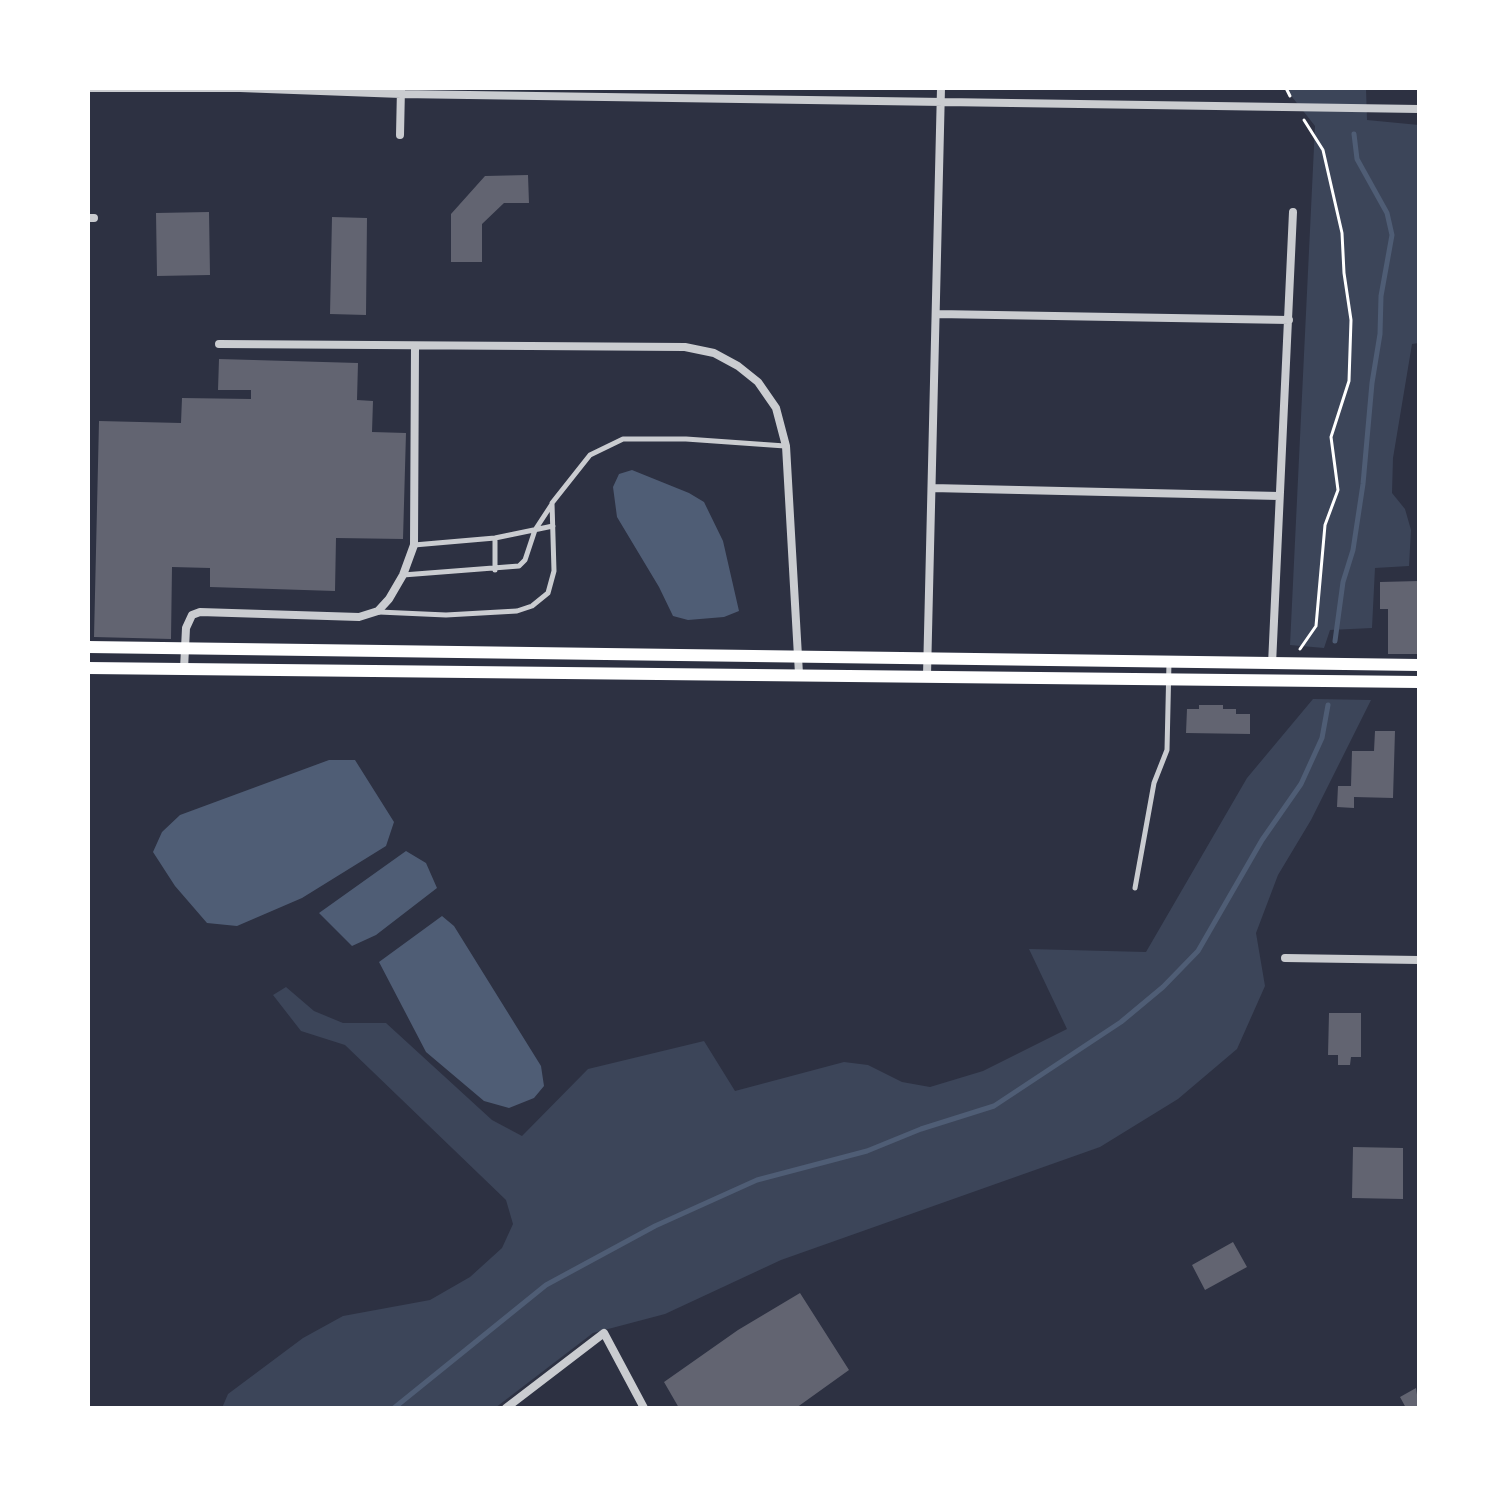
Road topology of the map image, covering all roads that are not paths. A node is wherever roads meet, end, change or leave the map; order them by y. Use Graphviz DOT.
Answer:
graph roads {
  1 [pos="89,88"];
  2 [pos="240,88"];
  3 [pos="941,88"];
  4 [pos="401,91"];
  5 [pos="582,92"];
  6 [pos="763,92"];
  7 [pos="941,101"];
  8 [pos="1419,109"];
  9 [pos="400,135"];
  10 [pos="1293,212"];
  11 [pos="937,314"];
  12 [pos="1289,320"];
  13 [pos="219,344"];
  14 [pos="415,346"];
  15 [pos="786,446"];
  16 [pos="932,488"];
  17 [pos="1279,496"];
  18 [pos="552,503"];
  19 [pos="553,526"];
  20 [pos="535,530"];
  21 [pos="495,538"];
  22 [pos="414,545"];
  23 [pos="495,570"];
  24 [pos="403,575"];
  25 [pos="378,611"];
  26 [pos="88,647"];
  27 [pos="184,648"];
  28 [pos="388,651"];
  29 [pos="799,658"];
  30 [pos="927,659"];
  31 [pos="1169,662"];
  32 [pos="1272,664"];
  33 [pos="1384,665"];
  34 [pos="1419,665"];
  35 [pos="88,668"];
  36 [pos="184,669"];
  37 [pos="389,671"];
  38 [pos="799,674"];
  39 [pos="927,675"];
  40 [pos="1169,679"];
  41 [pos="1384,681"];
  42 [pos="1419,682"];
  43 [pos="1135,888"];
  44 [pos="1285,958"];
  45 [pos="1419,960"];
  46 [pos="506,1408"];
  47 [pos="644,1408"];
  1 -- 2 [label="street"];
  2 -- 4 [label="street"];
  3 -- 7 [label="street"];
  4 -- 5 [label="street"];
  4 -- 9 [label="street"];
  5 -- 6 [label="street"];
  6 -- 7 [label="street"];
  7 -- 8 [label="street"];
  7 -- 11 [label="street"];
  10 -- 12 [label="street"];
  11 -- 12 [label="street"];
  11 -- 16 [label="street"];
  12 -- 17 [label="street"];
  13 -- 14 [label="street"];
  14 -- 15 [label="street"];
  14 -- 22 [label="street"];
  15 -- 18 [label="lane"];
  15 -- 29 [label="street"];
  16 -- 17 [label="street"];
  16 -- 30 [label="street"];
  17 -- 32 [label="street"];
  18 -- 19 [label="lane"];
  18 -- 20 [label="lane"];
  19 -- 20 [label="lane"];
  19 -- 25 [label="lane"];
  20 -- 21 [label="lane"];
  20 -- 23 [label="lane"];
  21 -- 22 [label="lane"];
  21 -- 23 [label="lane"];
  22 -- 24 [label="street"];
  23 -- 24 [label="lane"];
  24 -- 25 [label="street"];
  25 -- 27 [label="street"];
  26 -- 27 [label="main road"];
  27 -- 28 [label="main road"];
  27 -- 36 [label="street"];
  28 -- 29 [label="main road"];
  28 -- 37 [label="main road"];
  29 -- 30 [label="main road"];
  29 -- 38 [label="street"];
  30 -- 31 [label="main road"];
  30 -- 39 [label="street"];
  31 -- 32 [label="main road"];
  31 -- 40 [label="lane"];
  32 -- 33 [label="main road"];
  33 -- 34 [label="main road"];
  33 -- 41 [label="main road"];
  35 -- 36 [label="main road"];
  36 -- 37 [label="main road"];
  37 -- 38 [label="main road"];
  38 -- 39 [label="main road"];
  39 -- 40 [label="main road"];
  40 -- 41 [label="main road"];
  40 -- 43 [label="lane"];
  41 -- 42 [label="main road"];
  44 -- 45 [label="street"];
  46 -- 47 [label="street"];
}
